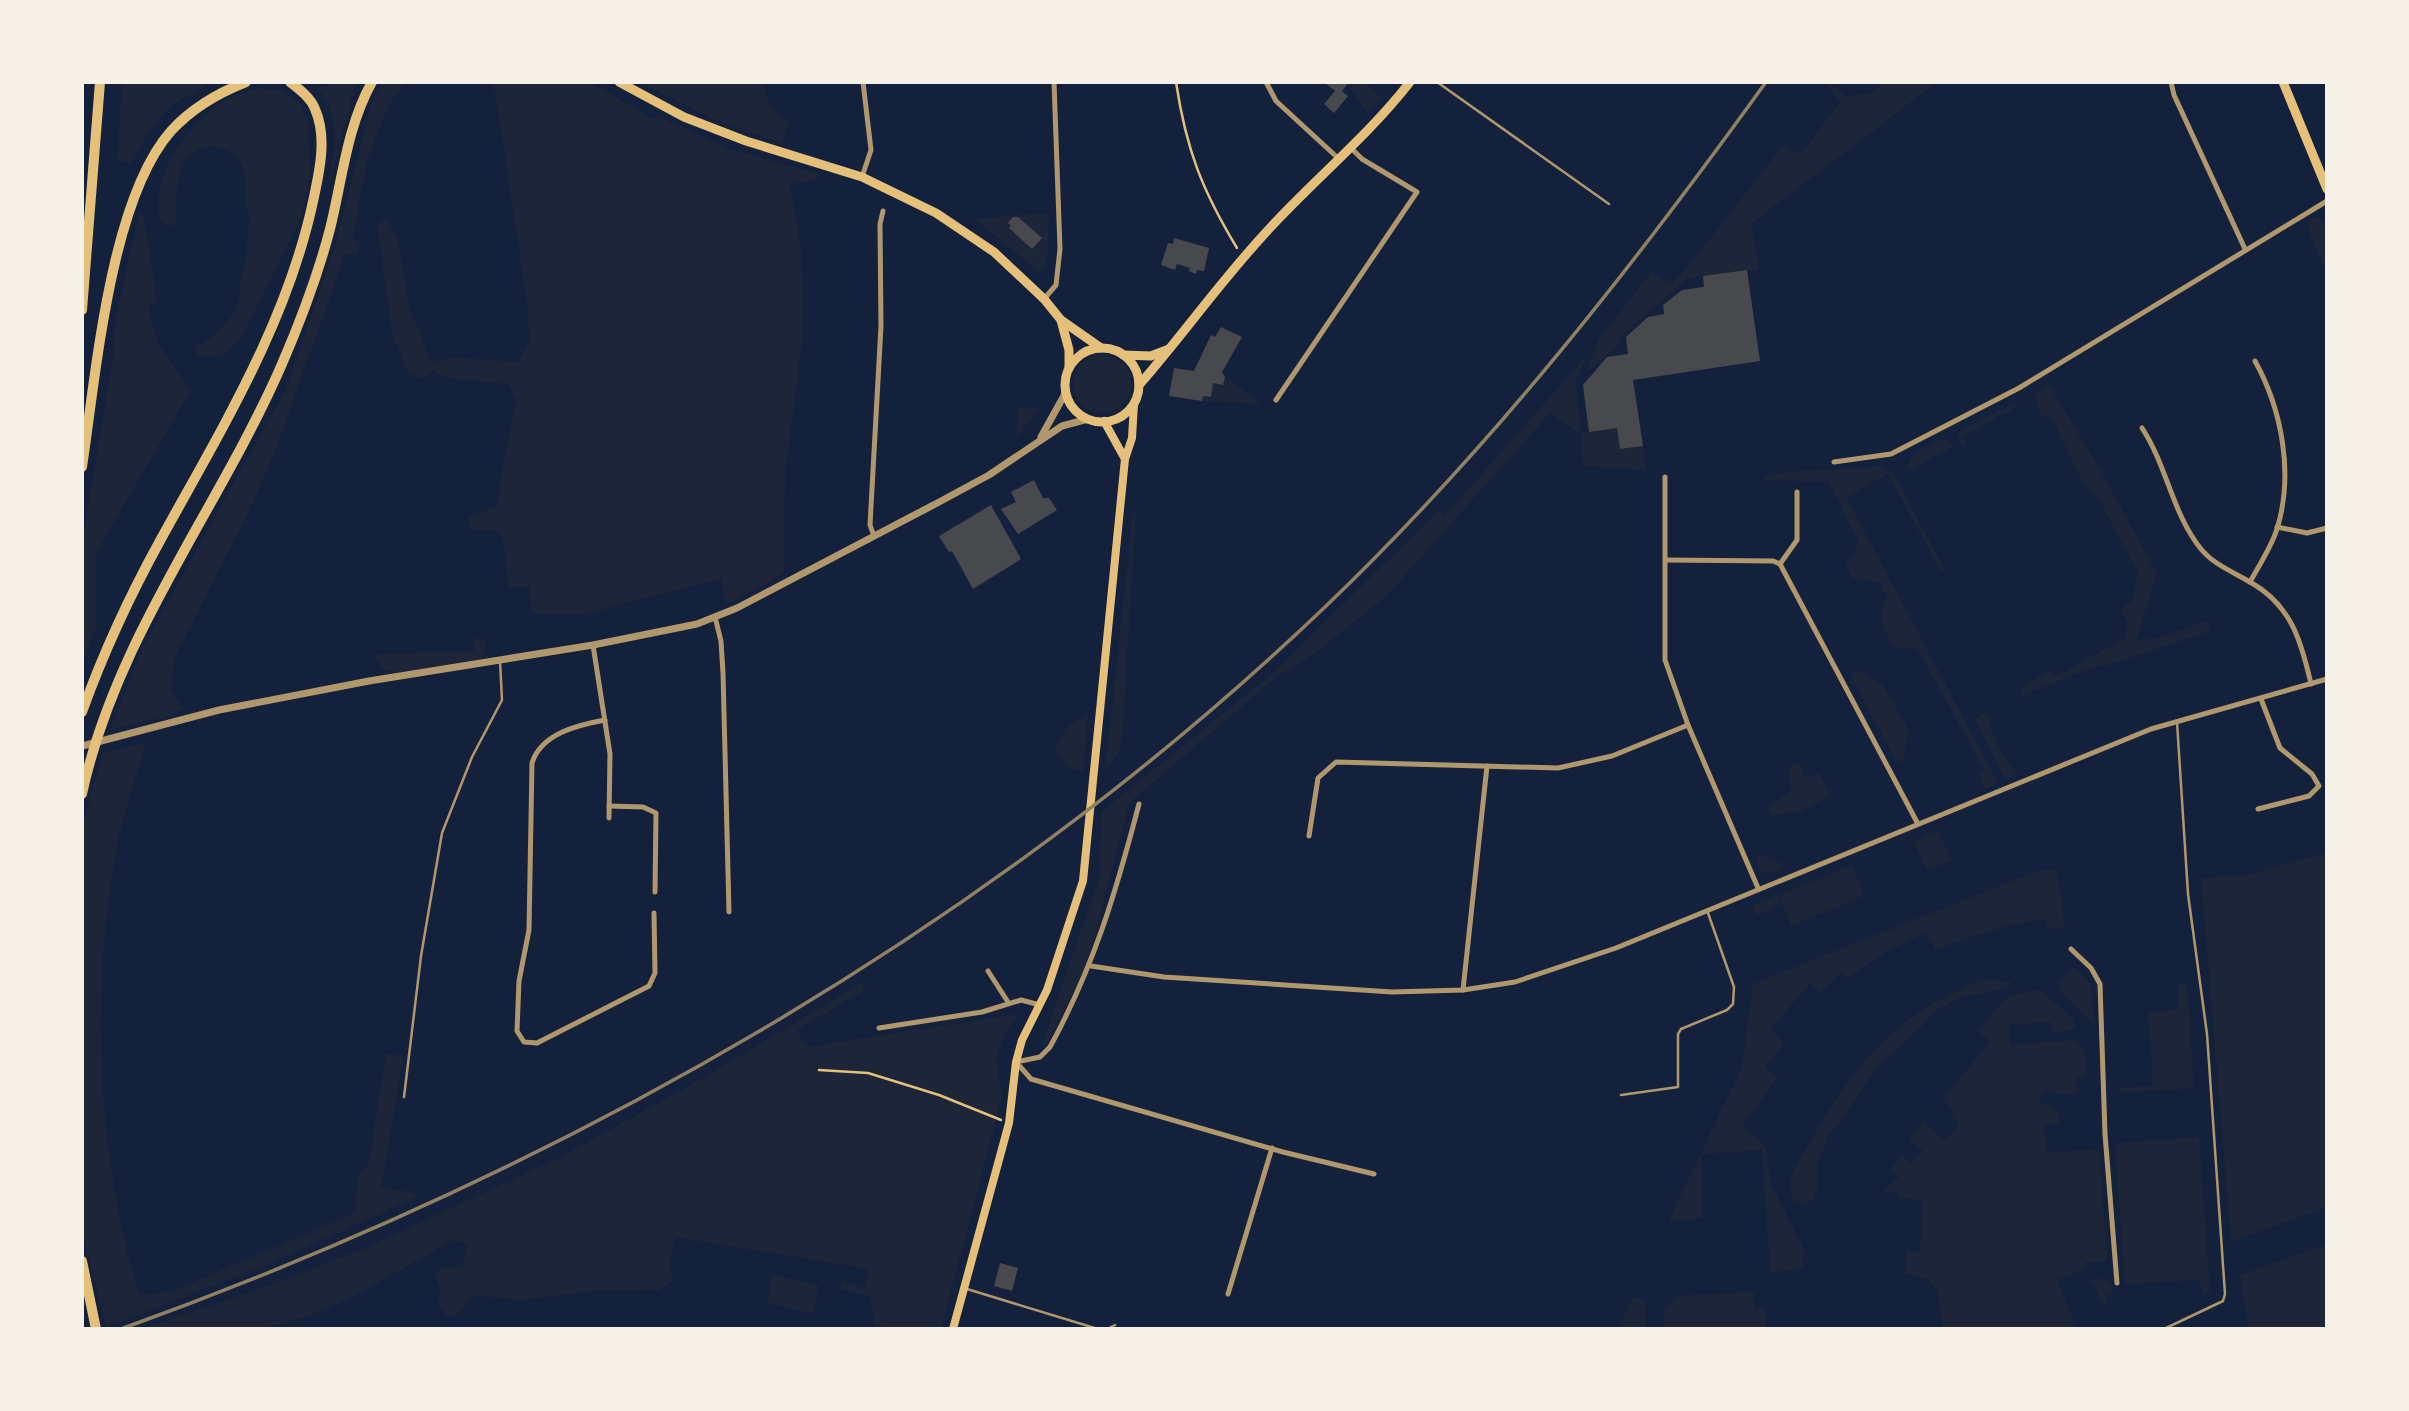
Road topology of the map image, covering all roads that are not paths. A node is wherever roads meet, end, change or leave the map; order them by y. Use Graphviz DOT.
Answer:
graph roads {
  1 [pos="100,82"];
  2 [pos="246,82"];
  3 [pos="290,82"];
  4 [pos="372,82"];
  5 [pos="619,82"];
  6 [pos="863,82"];
  7 [pos="1054,82"];
  8 [pos="1266,82"];
  9 [pos="1410,82"];
  10 [pos="1437,82"];
  11 [pos="2171,82"];
  12 [pos="2283,82"];
  13 [pos="1351,148"];
  14 [pos="1339,159"];
  15 [pos="862,177"];
  16 [pos="2327,189"];
  17 [pos="2327,201"];
  18 [pos="1609,204"];
  19 [pos="883,211"];
  20 [pos="2245,249"];
  21 [pos="1044,299"];
  22 [pos="82,310"];
  23 [pos="1061,320"];
  24 [pos="1101,348"];
  25 [pos="1170,348"];
  26 [pos="1123,355"];
  27 [pos="2255,361"];
  28 [pos="1069,367"];
  29 [pos="1139,385"];
  30 [pos="1066,392"];
  31 [pos="1276,400"];
  32 [pos="1133,404"];
  33 [pos="1088,419"];
  34 [pos="1104,421"];
  35 [pos="2142,428"];
  36 [pos="1041,438"];
  37 [pos="1125,459"];
  38 [pos="1834,462"];
  39 [pos="82,467"];
  40 [pos="1665,477"];
  41 [pos="1797,492"];
  42 [pos="2277,527"];
  43 [pos="2327,528"];
  44 [pos="874,536"];
  45 [pos="1666,560"];
  46 [pos="1780,564"];
  47 [pos="2250,582"];
  48 [pos="715,617"];
  49 [pos="593,645"];
  50 [pos="500,661"];
  51 [pos="2327,679"];
  52 [pos="2311,684"];
  53 [pos="2261,699"];
  54 [pos="82,712"];
  55 [pos="605,720"];
  56 [pos="2176,722"];
  57 [pos="1688,725"];
  58 [pos="82,746"];
  59 [pos="1487,766"];
  60 [pos="82,794"];
  61 [pos="1139,804"];
  62 [pos="609,806"];
  63 [pos="2258,809"];
  64 [pos="609,818"];
  65 [pos="1918,824"];
  66 [pos="1309,836"];
  67 [pos="1758,888"];
  68 [pos="655,892"];
  69 [pos="1707,910"];
  70 [pos="729,912"];
  71 [pos="654,913"];
  72 [pos="2071,949"];
  73 [pos="1090,966"];
  74 [pos="988,971"];
  75 [pos="1462,990"];
  76 [pos="1009,1002"];
  77 [pos="1040,1005"];
  78 [pos="879,1028"];
  79 [pos="1016,1062"];
  80 [pos="1621,1095"];
  81 [pos="404,1097"];
  82 [pos="1272,1148"];
  83 [pos="1374,1174"];
  84 [pos="82,1261"];
  85 [pos="2117,1283"];
  86 [pos="964,1289"];
  87 [pos="1228,1294"];
  88 [pos="1115,1325"];
  89 [pos="96,1329"];
  90 [pos="953,1329"];
  91 [pos="1098,1329"];
  92 [pos="1107,1329"];
  93 [pos="2164,1329"];
  1 -- 22 [label="highway"];
  2 -- 39 [label="highway"];
  3 -- 54 [label="highway"];
  4 -- 60 [label="highway"];
  5 -- 15 [label="main road"];
  6 -- 15 [label="street"];
  7 -- 21 [label="street"];
  8 -- 14 [label="street"];
  9 -- 13 [label="main road"];
  10 -- 18 [label="lane"];
  11 -- 20 [label="street"];
  12 -- 16 [label="main road"];
  13 -- 14 [label="main road"];
  13 -- 31 [label="street"];
  14 -- 25 [label="main road"];
  15 -- 21 [label="main road"];
  17 -- 20 [label="street"];
  19 -- 44 [label="street"];
  20 -- 38 [label="street"];
  21 -- 23 [label="main road"];
  23 -- 24 [label="main road"];
  23 -- 28 [label="main road"];
  24 -- 26 [label="main road"];
  24 -- 28 [label="main road"];
  25 -- 26 [label="main road"];
  25 -- 29 [label="main road"];
  26 -- 29 [label="main road"];
  27 -- 42 [label="street"];
  28 -- 30 [label="main road"];
  29 -- 32 [label="main road"];
  30 -- 33 [label="main road"];
  30 -- 36 [label="street"];
  32 -- 34 [label="main road"];
  32 -- 37 [label="main road"];
  33 -- 34 [label="main road"];
  33 -- 36 [label="street"];
  34 -- 37 [label="main road"];
  35 -- 47 [label="street"];
  36 -- 44 [label="street"];
  37 -- 77 [label="main road"];
  40 -- 45 [label="street"];
  41 -- 46 [label="street"];
  42 -- 43 [label="street"];
  42 -- 47 [label="street"];
  44 -- 48 [label="street"];
  45 -- 46 [label="street"];
  45 -- 57 [label="street"];
  46 -- 65 [label="street"];
  47 -- 52 [label="street"];
  48 -- 49 [label="street"];
  48 -- 70 [label="street"];
  49 -- 50 [label="street"];
  49 -- 55 [label="street"];
  50 -- 58 [label="street"];
  50 -- 81 [label="lane"];
  51 -- 52 [label="street"];
  52 -- 53 [label="street"];
  53 -- 56 [label="street"];
  53 -- 63 [label="street"];
  55 -- 62 [label="street"];
  55 -- 71 [label="street"];
  56 -- 65 [label="street"];
  56 -- 93 [label="lane"];
  57 -- 59 [label="street"];
  57 -- 67 [label="street"];
  59 -- 66 [label="street"];
  59 -- 75 [label="street"];
  61 -- 73 [label="street"];
  62 -- 64 [label="street"];
  62 -- 68 [label="street"];
  65 -- 67 [label="street"];
  67 -- 69 [label="street"];
  69 -- 75 [label="street"];
  69 -- 80 [label="lane"];
  72 -- 85 [label="street"];
  73 -- 75 [label="street"];
  73 -- 79 [label="street"];
  74 -- 76 [label="street"];
  76 -- 77 [label="street"];
  76 -- 78 [label="street"];
  77 -- 79 [label="main road"];
  79 -- 82 [label="street"];
  79 -- 86 [label="main road"];
  82 -- 83 [label="street"];
  82 -- 87 [label="street"];
  84 -- 89 [label="highway"];
  86 -- 90 [label="main road"];
  86 -- 91 [label="lane"];
  88 -- 92 [label="lane"];
}
